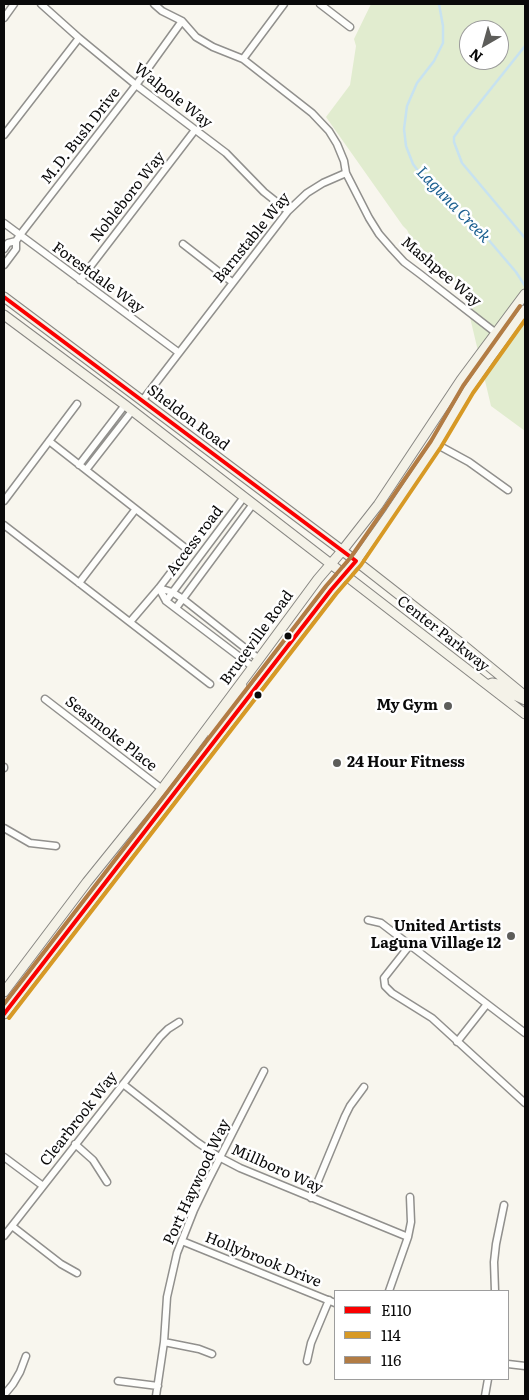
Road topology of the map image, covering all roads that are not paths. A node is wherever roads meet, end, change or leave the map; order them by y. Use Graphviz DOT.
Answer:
graph roads {
  1 [pos="14,4"];
  2 [pos="41,4"];
  3 [pos="154,4"];
  4 [pos="284,4"];
  5 [pos="320,4"];
  6 [pos="4,18"];
  7 [pos="182,21"];
  8 [pos="350,26"];
  9 [pos="80,38"];
  10 [pos="243,59"];
  11 [pos="136,85"];
  12 [pos="195,130"];
  13 [pos="4,135"];
  14 [pos="346,173"];
  15 [pos="288,211"];
  16 [pos="4,223"];
  17 [pos="18,238"];
  18 [pos="183,244"];
  19 [pos="4,249"];
  20 [pos="4,265"];
  21 [pos="80,280"];
  22 [pos="232,282"];
  23 [pos="525,294"];
  24 [pos="4,297"];
  25 [pos="525,310"];
  26 [pos="4,315"];
  27 [pos="513,318"];
  28 [pos="496,333"];
  29 [pos="178,352"];
  30 [pos="142,401"];
  31 [pos="77,404"];
  32 [pos="128,408"];
  33 [pos="49,441"];
  34 [pos="436,444"];
  35 [pos="79,464"];
  36 [pos="86,470"];
  37 [pos="508,490"];
  38 [pos="244,497"];
  39 [pos="4,500"];
  40 [pos="252,504"];
  41 [pos="135,510"];
  42 [pos="4,525"];
  43 [pos="342,551"];
  44 [pos="356,561"];
  45 [pos="330,564"];
  46 [pos="345,574"];
  47 [pos="79,582"];
  48 [pos="159,588"];
  49 [pos="172,592"];
  50 [pos="183,599"];
  51 [pos="166,600"];
  52 [pos="176,608"];
  53 [pos="130,622"];
  54 [pos="260,659"];
  55 [pos="253,667"];
  56 [pos="244,679"];
  57 [pos="210,684"];
  58 [pos="488,685"];
  59 [pos="525,696"];
  60 [pos="45,699"];
  61 [pos="525,700"];
  62 [pos="525,714"];
  63 [pos="212,744"];
  64 [pos="162,789"];
  65 [pos="4,828"];
  66 [pos="56,846"];
  67 [pos="368,920"];
  68 [pos="410,945"];
  69 [pos="4,992"];
  70 [pos="487,1004"];
  71 [pos="4,1014"];
  72 [pos="179,1022"];
  73 [pos="525,1033"];
  74 [pos="458,1042"];
  75 [pos="264,1071"];
  76 [pos="123,1084"];
  77 [pos="364,1087"];
  78 [pos="525,1103"];
  79 [pos="75,1144"];
  80 [pos="4,1157"];
  81 [pos="220,1157"];
  82 [pos="107,1182"];
  83 [pos="43,1186"];
  84 [pos="410,1197"];
  85 [pos="311,1198"];
  86 [pos="504,1205"];
  87 [pos="12,1226"];
  88 [pos="4,1236"];
  89 [pos="408,1237"];
  90 [pos="182,1241"];
  91 [pos="77,1273"];
  92 [pos="389,1290"];
  93 [pos="495,1290"];
  94 [pos="332,1301"];
  95 [pos="164,1342"];
  96 [pos="212,1354"];
  97 [pos="26,1356"];
  98 [pos="307,1361"];
  99 [pos="509,1364"];
  100 [pos="525,1366"];
  101 [pos="488,1380"];
  102 [pos="118,1381"];
  103 [pos="158,1386"];
  104 [pos="4,1395"];
  105 [pos="156,1396"];
  106 [pos="485,1396"];
  1 -- 6 [label="street"];
  2 -- 9 [label="street, Walpole Way"];
  3 -- 7 [label="street"];
  4 -- 10 [label="street"];
  5 -- 8 [label="street"];
  7 -- 10 [label="street"];
  7 -- 11 [label="street, M.D. Bush Drive"];
  9 -- 11 [label="street, Walpole Way"];
  9 -- 13 [label="street"];
  10 -- 14 [label="street"];
  11 -- 12 [label="street, Walpole Way"];
  11 -- 17 [label="street, M.D. Bush Drive"];
  12 -- 15 [label="street, Walpole Way"];
  12 -- 21 [label="street, Nobleboro Way"];
  14 -- 15 [label="street, Barnstable Way"];
  14 -- 28 [label="street, Mashpee Way"];
  15 -- 22 [label="street, Barnstable Way"];
  16 -- 17 [label="street, Forestdale Way"];
  17 -- 19 [label="street, M.D. Bush Drive"];
  17 -- 20 [label="street, M.D. Bush Drive"];
  17 -- 21 [label="street, Forestdale Way"];
  18 -- 22 [label="street"];
  21 -- 29 [label="street, Forestdale Way"];
  22 -- 29 [label="street, Barnstable Way"];
  23 -- 27 [label="main road, Bruceville Road"];
  24 -- 30 [label="main road, Sheldon Road"];
  25 -- 27 [label="main road, Bruceville Road"];
  26 -- 32 [label="main road, Sheldon Road"];
  27 -- 28 [label="main road, Bruceville Road"];
  27 -- 34 [label="main road, Bruceville Road"];
  28 -- 43 [label="main road, Bruceville Road"];
  29 -- 30 [label="street, Barnstable Way"];
  30 -- 43 [label="main road, Sheldon Road"];
  31 -- 33 [label="street"];
  32 -- 35 [label="street"];
  32 -- 36 [label="street"];
  32 -- 38 [label="main road, Sheldon Road"];
  33 -- 35 [label="street"];
  33 -- 39 [label="street"];
  34 -- 37 [label="street"];
  34 -- 44 [label="main road, Bruceville Road"];
  35 -- 36 [label="street"];
  36 -- 41 [label="street"];
  38 -- 40 [label="main road, Sheldon Road"];
  38 -- 49 [label="street, Access road"];
  40 -- 45 [label="main road, Sheldon Road"];
  40 -- 50 [label="street"];
  41 -- 47 [label="street"];
  41 -- 48 [label="street"];
  42 -- 47 [label="street"];
  43 -- 44 [label="main road, Sheldon Road"];
  43 -- 45 [label="main road, Bruceville Road"];
  44 -- 46 [label="main road, Bruceville Road"];
  44 -- 59 [label="main road, Center Parkway"];
  45 -- 46 [label="main road, Sheldon Road"];
  45 -- 54 [label="main road, Bruceville Road"];
  46 -- 58 [label="main road, Center Parkway"];
  46 -- 63 [label="main road, Bruceville Road"];
  47 -- 53 [label="street"];
  48 -- 49 [label="street"];
  48 -- 51 [label="street"];
  48 -- 53 [label="street"];
  49 -- 50 [label="street"];
  49 -- 51 [label="street, Access road"];
  50 -- 52 [label="street"];
  50 -- 54 [label="street"];
  51 -- 52 [label="street"];
  52 -- 55 [label="street"];
  53 -- 57 [label="street"];
  54 -- 55 [label="main road, Bruceville Road"];
  55 -- 56 [label="main road, Bruceville Road"];
  56 -- 63 [label="main road"];
  56 -- 64 [label="main road, Bruceville Road"];
  58 -- 61 [label="main road"];
  58 -- 62 [label="main road, Center Parkway"];
  60 -- 64 [label="street, Seasmoke Place"];
  63 -- 71 [label="main road, Bruceville Road"];
  64 -- 69 [label="main road, Bruceville Road"];
  65 -- 66 [label="street"];
  67 -- 68 [label="street"];
  68 -- 70 [label="street"];
  68 -- 74 [label="street"];
  70 -- 73 [label="street"];
  70 -- 74 [label="street"];
  72 -- 76 [label="street, Clearbrook Way"];
  74 -- 78 [label="street"];
  75 -- 81 [label="street, Port Haywood Way"];
  76 -- 79 [label="street, Clearbrook Way"];
  76 -- 81 [label="street, Millboro Way"];
  77 -- 85 [label="street"];
  79 -- 82 [label="street"];
  79 -- 83 [label="street, Clearbrook Way"];
  80 -- 83 [label="street"];
  81 -- 85 [label="street, Millboro Way"];
  81 -- 90 [label="street, Port Haywood Way"];
  83 -- 87 [label="street, Clearbrook Way"];
  84 -- 89 [label="street"];
  85 -- 89 [label="street, Millboro Way"];
  86 -- 93 [label="street"];
  87 -- 88 [label="street, Clearbrook Way"];
  87 -- 91 [label="street"];
  89 -- 92 [label="street"];
  90 -- 94 [label="street, Hollybrook Drive"];
  90 -- 95 [label="street, Port Haywood Way"];
  94 -- 98 [label="street"];
  95 -- 96 [label="street"];
  95 -- 103 [label="street, Port Haywood Way"];
  97 -- 104 [label="street"];
  99 -- 100 [label="street"];
  101 -- 106 [label="street"];
  102 -- 103 [label="street"];
  103 -- 105 [label="street, Port Haywood Way"];
}
